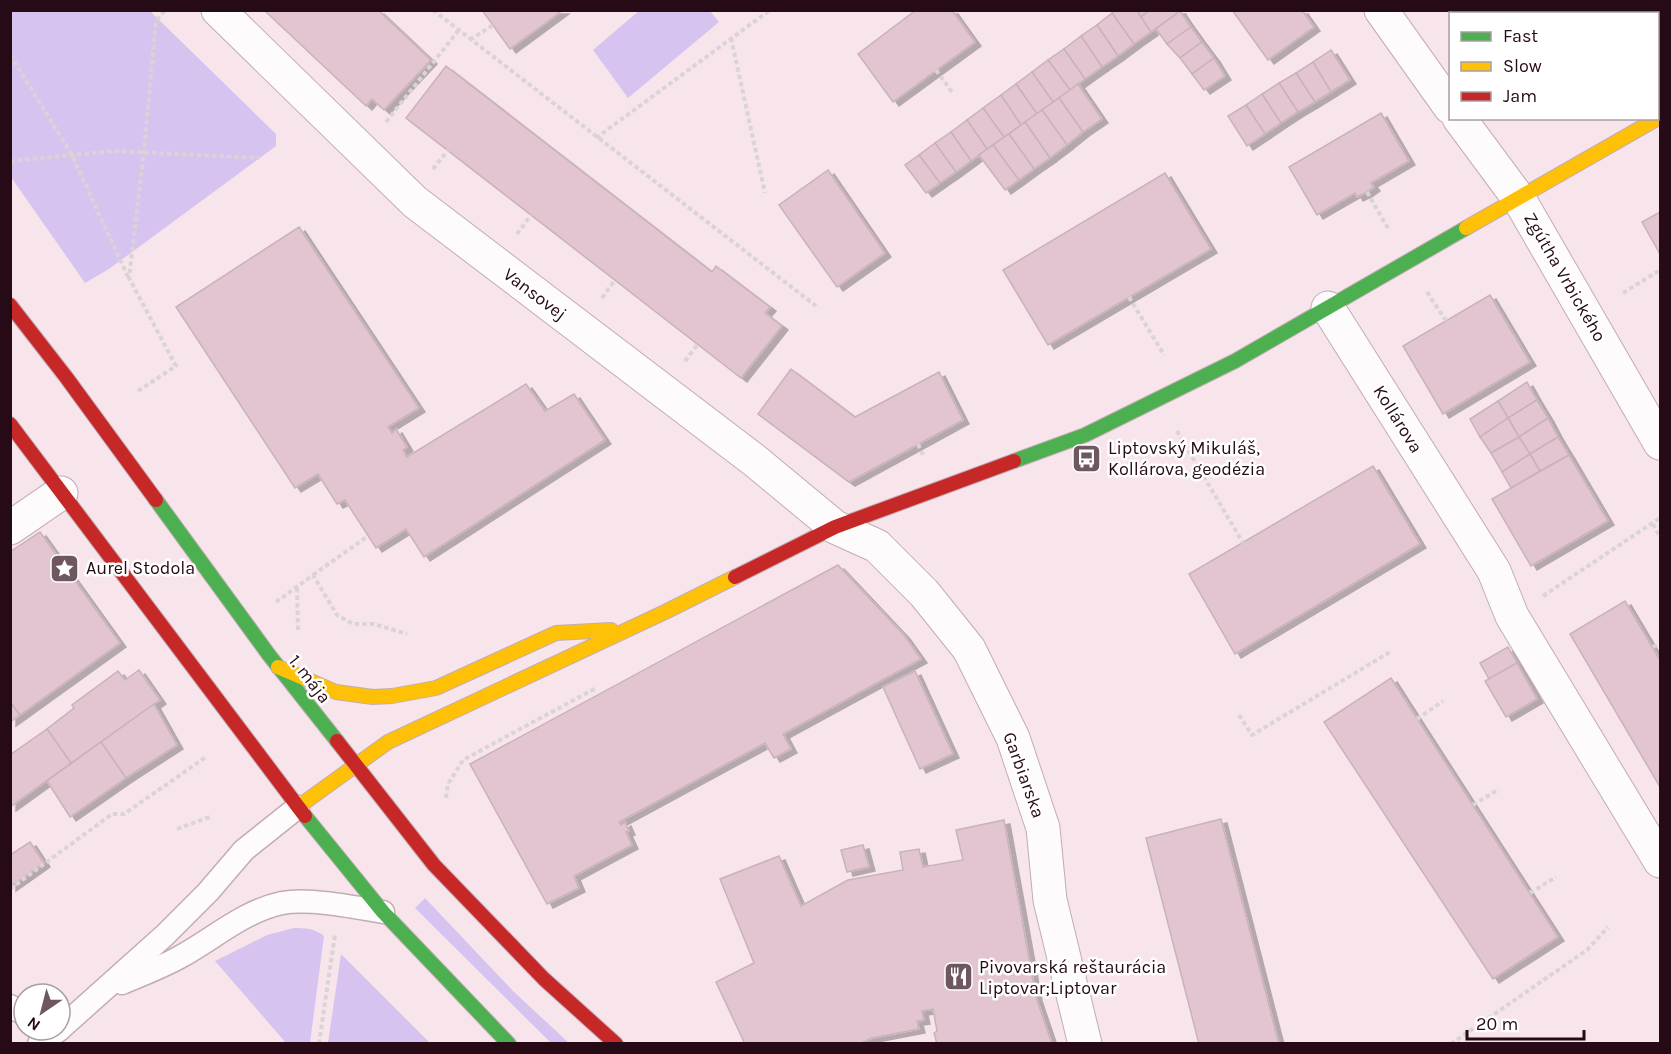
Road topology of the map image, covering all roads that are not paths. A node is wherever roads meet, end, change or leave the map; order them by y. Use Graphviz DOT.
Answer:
graph roads {
  1 [pos="218,10"];
  2 [pos="1381,10"];
  3 [pos="1449,106"];
  4 [pos="1460,120"];
  5 [pos="1655,120"];
  6 [pos="1519,199"];
  7 [pos="10,305"];
  8 [pos="1328,308"];
  9 [pos="10,424"];
  10 [pos="1660,443"];
  11 [pos="61,493"];
  12 [pos="835,527"];
  13 [pos="10,528"];
  14 [pos="877,546"];
  15 [pos="627,630"];
  16 [pos="278,667"];
  17 [pos="354,766"];
  18 [pos="298,807"];
  19 [pos="1660,861"];
  20 [pos="383,912"];
  21 [pos="104,992"];
  22 [pos="72,1018"];
  23 [pos="510,1044"];
  24 [pos="616,1044"];
  25 [pos="1085,1044"];
  1 -- 12 [label="street, Vansovej"];
  2 -- 3 [label="street"];
  4 -- 6 [label="street, Zgútha Vrbického"];
  5 -- 6 [label="street"];
  6 -- 8 [label="street"];
  6 -- 10 [label="street, Zgútha Vrbického"];
  7 -- 16 [label="street, 1. mája"];
  8 -- 12 [label="street"];
  8 -- 19 [label="street, Kollárova"];
  9 -- 11 [label="street"];
  11 -- 13 [label="street"];
  11 -- 18 [label="street"];
  12 -- 14 [label="street, Vansovej"];
  12 -- 15 [label="street"];
  14 -- 25 [label="street, Garbiarska"];
  15 -- 16 [label="street"];
  15 -- 17 [label="street"];
  16 -- 17 [label="street, 1. mája"];
  17 -- 18 [label="street"];
  17 -- 24 [label="street, 1. mája"];
  18 -- 20 [label="street"];
  18 -- 21 [label="lane"];
  20 -- 21 [label="lane"];
  20 -- 23 [label="street"];
  21 -- 22 [label="lane"];
}
